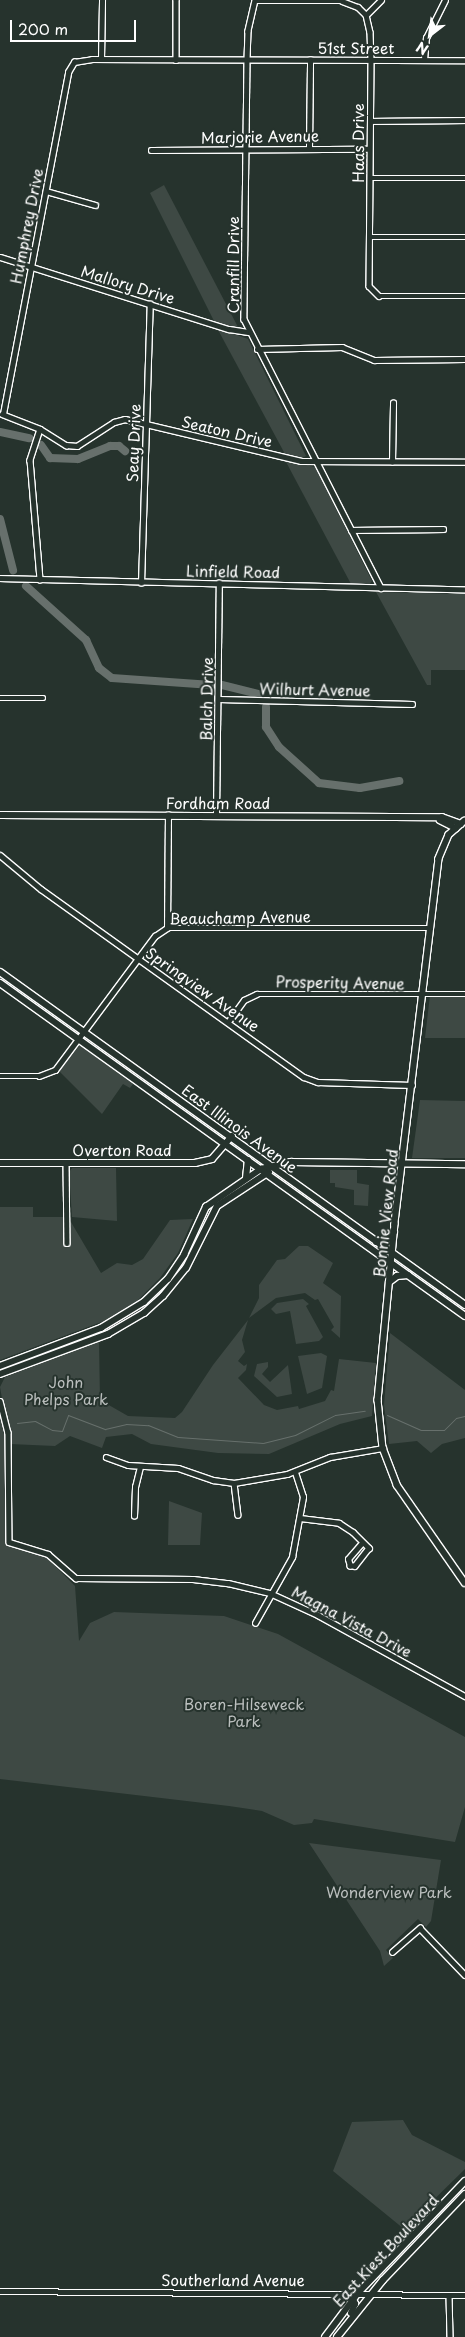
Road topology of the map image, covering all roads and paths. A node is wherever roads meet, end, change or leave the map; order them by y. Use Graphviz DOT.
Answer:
graph roads {
  1 [pos="102,0"];
  2 [pos="176,0"];
  3 [pos="255,0"];
  4 [pos="333,0"];
  5 [pos="381,0"];
  6 [pos="445,0"];
  7 [pos="366,15"];
  8 [pos="102,59"];
  9 [pos="176,60"];
  10 [pos="246,60"];
  11 [pos="310,60"];
  12 [pos="370,60"];
  13 [pos="424,60"];
  14 [pos="465,60"];
  15 [pos="68,72"];
  16 [pos="465,120"];
  17 [pos="370,121"];
  18 [pos="308,147"];
  19 [pos="247,149"];
  20 [pos="369,149"];
  21 [pos="151,150"];
  22 [pos="370,178"];
  23 [pos="465,178"];
  24 [pos="46,190"];
  25 [pos="95,205"];
  26 [pos="465,237"];
  27 [pos="370,238"];
  28 [pos="0,257"];
  29 [pos="31,267"];
  30 [pos="465,296"];
  31 [pos="150,304"];
  32 [pos="248,332"];
  33 [pos="257,349"];
  34 [pos="465,359"];
  35 [pos="393,403"];
  36 [pos="1,414"];
  37 [pos="146,424"];
  38 [pos="40,429"];
  39 [pos="392,462"];
  40 [pos="465,462"];
  41 [pos="315,463"];
  42 [pos="443,529"];
  43 [pos="351,530"];
  44 [pos="0,578"];
  45 [pos="40,580"];
  46 [pos="140,582"];
  47 [pos="219,583"];
  48 [pos="381,588"];
  49 [pos="465,589"];
  50 [pos="0,698"];
  51 [pos="43,698"];
  52 [pos="219,700"];
  53 [pos="412,704"];
  54 [pos="0,814"];
  55 [pos="168,815"];
  56 [pos="216,815"];
  57 [pos="460,824"];
  58 [pos="0,855"];
  59 [pos="167,928"];
  60 [pos="431,928"];
  61 [pos="138,958"];
  62 [pos="0,972"];
  63 [pos="0,983"];
  64 [pos="465,994"];
  65 [pos="423,995"];
  66 [pos="228,1022"];
  67 [pos="84,1032"];
  68 [pos="79,1040"];
  69 [pos="0,1076"];
  70 [pos="412,1085"];
  71 [pos="232,1136"];
  72 [pos="225,1144"];
  73 [pos="248,1160"];
  74 [pos="0,1163"];
  75 [pos="66,1163"];
  76 [pos="402,1163"];
  77 [pos="465,1164"];
  78 [pos="273,1168"];
  79 [pos="264,1172"];
  80 [pos="246,1178"];
  81 [pos="326,1206"];
  82 [pos="204,1209"];
  83 [pos="211,1213"];
  84 [pos="321,1213"];
  85 [pos="394,1232"];
  86 [pos="376,1242"];
  87 [pos="67,1243"];
  88 [pos="392,1253"];
  89 [pos="391,1263"];
  90 [pos="408,1275"];
  91 [pos="389,1282"];
  92 [pos="144,1302"];
  93 [pos="463,1304"];
  94 [pos="150,1309"];
  95 [pos="456,1309"];
  96 [pos="465,1316"];
  97 [pos="0,1366"];
  98 [pos="0,1374"];
  99 [pos="0,1401"];
  100 [pos="383,1448"];
  101 [pos="106,1457"];
  102 [pos="140,1467"];
  103 [pos="295,1472"];
  104 [pos="234,1482"];
  105 [pos="238,1515"];
  106 [pos="134,1516"];
  107 [pos="300,1518"];
  108 [pos="362,1543"];
  109 [pos="465,1583"];
  110 [pos="270,1593"];
  111 [pos="255,1622"];
  112 [pos="465,1696"];
  113 [pos="392,1952"];
  114 [pos="465,1975"];
  115 [pos="465,2181"];
  116 [pos="465,2194"];
  117 [pos="390,2260"];
  118 [pos="374,2290"];
  119 [pos="0,2291"];
  120 [pos="358,2293"];
  121 [pos="382,2293"];
  122 [pos="449,2295"];
  123 [pos="465,2295"];
  124 [pos="352,2296"];
  125 [pos="343,2329"];
  126 [pos="325,2337"];
  127 [pos="337,2337"];
  128 [pos="450,2337"];
  1 -- 8 [label="street"];
  2 -- 9 [label="street"];
  3 -- 4 [label="street"];
  3 -- 10 [label="street, Cranfill Drive"];
  4 -- 7 [label="street"];
  5 -- 7 [label="street"];
  6 -- 13 [label="street"];
  7 -- 12 [label="street, Haas Drive"];
  8 -- 9 [label="street, 51st Street"];
  8 -- 15 [label="street, 51st Street"];
  9 -- 10 [label="street, 51st Street"];
  10 -- 11 [label="street, 51st Street"];
  10 -- 19 [label="street, Cranfill Drive"];
  11 -- 12 [label="street, 51st Street"];
  11 -- 18 [label="street"];
  12 -- 13 [label="street, 51st Street"];
  12 -- 17 [label="street, Haas Drive"];
  13 -- 14 [label="street, 51st Street"];
  15 -- 24 [label="street, Humphrey Drive"];
  16 -- 17 [label="street"];
  17 -- 20 [label="street, Haas Drive"];
  18 -- 19 [label="street, Marjorie Avenue"];
  18 -- 20 [label="street, Marjorie Avenue"];
  19 -- 21 [label="street, Marjorie Avenue"];
  19 -- 32 [label="street, Cranfill Drive"];
  20 -- 22 [label="street, Haas Drive"];
  22 -- 23 [label="street"];
  22 -- 27 [label="street, Haas Drive"];
  24 -- 25 [label="street"];
  24 -- 29 [label="street, Humphrey Drive"];
  26 -- 27 [label="street"];
  27 -- 30 [label="street, Haas Drive"];
  28 -- 29 [label="street, Mallory Drive"];
  29 -- 31 [label="street, Mallory Drive"];
  29 -- 36 [label="street, Humphrey Drive"];
  31 -- 32 [label="street, Mallory Drive"];
  31 -- 37 [label="street, Seay Drive"];
  32 -- 33 [label="street, Cranfill Drive"];
  33 -- 34 [label="street"];
  33 -- 41 [label="street, Cranfill Drive"];
  35 -- 39 [label="street"];
  36 -- 38 [label="street, Seaton Drive"];
  37 -- 38 [label="street, Seaton Drive"];
  37 -- 41 [label="street, Seaton Drive"];
  37 -- 46 [label="street, Seay Drive"];
  38 -- 45 [label="street"];
  39 -- 40 [label="street, Seaton Drive"];
  39 -- 41 [label="street, Seaton Drive"];
  41 -- 43 [label="street, Cranfill Drive"];
  42 -- 43 [label="street"];
  43 -- 48 [label="street, Cranfill Drive"];
  44 -- 45 [label="street, Linfield Road"];
  45 -- 46 [label="street, Linfield Road"];
  46 -- 47 [label="street, Linfield Road"];
  47 -- 48 [label="street, Linfield Road"];
  47 -- 52 [label="street, Balch Drive"];
  48 -- 49 [label="street, Linfield Road"];
  50 -- 51 [label="street"];
  52 -- 53 [label="street, Wilhurt Avenue"];
  52 -- 56 [label="street, Balch Drive"];
  54 -- 55 [label="street, Fordham Road"];
  55 -- 56 [label="street, Fordham Road"];
  55 -- 59 [label="street"];
  56 -- 57 [label="street, Fordham Road"];
  57 -- 60 [label="street, Bonnie View Road"];
  58 -- 61 [label="street, Springview Avenue"];
  59 -- 60 [label="street, Beauchamp Avenue"];
  59 -- 61 [label="street, Beauchamp Avenue"];
  60 -- 65 [label="street, Bonnie View Road"];
  61 -- 66 [label="street, Springview Avenue"];
  61 -- 67 [label="street, Beauchamp Avenue"];
  62 -- 67 [label="main road, East Illinois Avenue"];
  63 -- 68 [label="main road, East Illinois Avenue"];
  64 -- 65 [label="street, Prosperity Avenue"];
  65 -- 66 [label="street, Prosperity Avenue"];
  65 -- 70 [label="street, Bonnie View Road"];
  66 -- 70 [label="street, Springview Avenue"];
  67 -- 68 [label="street, Beauchamp Avenue"];
  67 -- 71 [label="main road, East Illinois Avenue"];
  68 -- 69 [label="street, Beauchamp Avenue"];
  68 -- 72 [label="main road, East Illinois Avenue"];
  70 -- 76 [label="street, Bonnie View Road"];
  71 -- 72 [label="street, Overton Road"];
  71 -- 78 [label="main road, East Illinois Avenue"];
  72 -- 73 [label="main road, East Illinois Avenue"];
  72 -- 75 [label="street, Overton Road"];
  73 -- 79 [label="main road, East Illinois Avenue"];
  73 -- 80 [label="main road"];
  74 -- 75 [label="street, Overton Road"];
  75 -- 87 [label="street"];
  76 -- 77 [label="street"];
  76 -- 78 [label="street"];
  76 -- 85 [label="street, Bonnie View Road"];
  78 -- 79 [label="street"];
  78 -- 81 [label="main road, East Illinois Avenue"];
  79 -- 80 [label="street"];
  79 -- 83 [label="street"];
  79 -- 84 [label="main road, East Illinois Avenue"];
  80 -- 82 [label="street"];
  81 -- 84 [label="main road"];
  81 -- 86 [label="main road, East Illinois Avenue"];
  82 -- 83 [label="street"];
  82 -- 92 [label="street"];
  83 -- 94 [label="street"];
  84 -- 89 [label="main road, East Illinois Avenue"];
  85 -- 86 [label="main road"];
  85 -- 88 [label="street, Bonnie View Road"];
  86 -- 88 [label="main road, East Illinois Avenue"];
  88 -- 89 [label="street, Bonnie View Road"];
  88 -- 93 [label="main road, East Illinois Avenue"];
  89 -- 90 [label="main road, East Illinois Avenue"];
  89 -- 91 [label="street, Bonnie View Road"];
  90 -- 91 [label="main road"];
  90 -- 95 [label="main road, East Illinois Avenue"];
  91 -- 100 [label="street, Bonnie View Road"];
  92 -- 94 [label="street"];
  92 -- 97 [label="street"];
  93 -- 95 [label="main road"];
  94 -- 98 [label="street"];
  95 -- 96 [label="main road, East Illinois Avenue"];
  99 -- 110 [label="street, Magna Vista Drive"];
  100 -- 103 [label="street"];
  100 -- 109 [label="street, Bonnie View Road"];
  101 -- 102 [label="street"];
  102 -- 104 [label="street"];
  102 -- 106 [label="street"];
  103 -- 104 [label="street"];
  103 -- 107 [label="street"];
  104 -- 105 [label="street"];
  107 -- 108 [label="street"];
  107 -- 110 [label="street"];
  108 -- 108 [label="street"];
  110 -- 111 [label="street"];
  110 -- 112 [label="street, Magna Vista Drive"];
  113 -- 114 [label="street"];
  115 -- 117 [label="main road, East Kiest Boulevard"];
  116 -- 118 [label="main road, East Kiest Boulevard"];
  117 -- 118 [label="main road"];
  117 -- 120 [label="main road, East Kiest Boulevard"];
  118 -- 120 [label="street"];
  118 -- 121 [label="main road"];
  118 -- 125 [label="main road, East Kiest Boulevard"];
  119 -- 124 [label="street, Southerland Avenue"];
  120 -- 124 [label="main road, East Kiest Boulevard"];
  121 -- 122 [label="street"];
  122 -- 123 [label="street"];
  122 -- 128 [label="street"];
  124 -- 125 [label="main road"];
  124 -- 126 [label="main road, East Kiest Boulevard"];
  125 -- 127 [label="main road, East Kiest Boulevard"];
}
